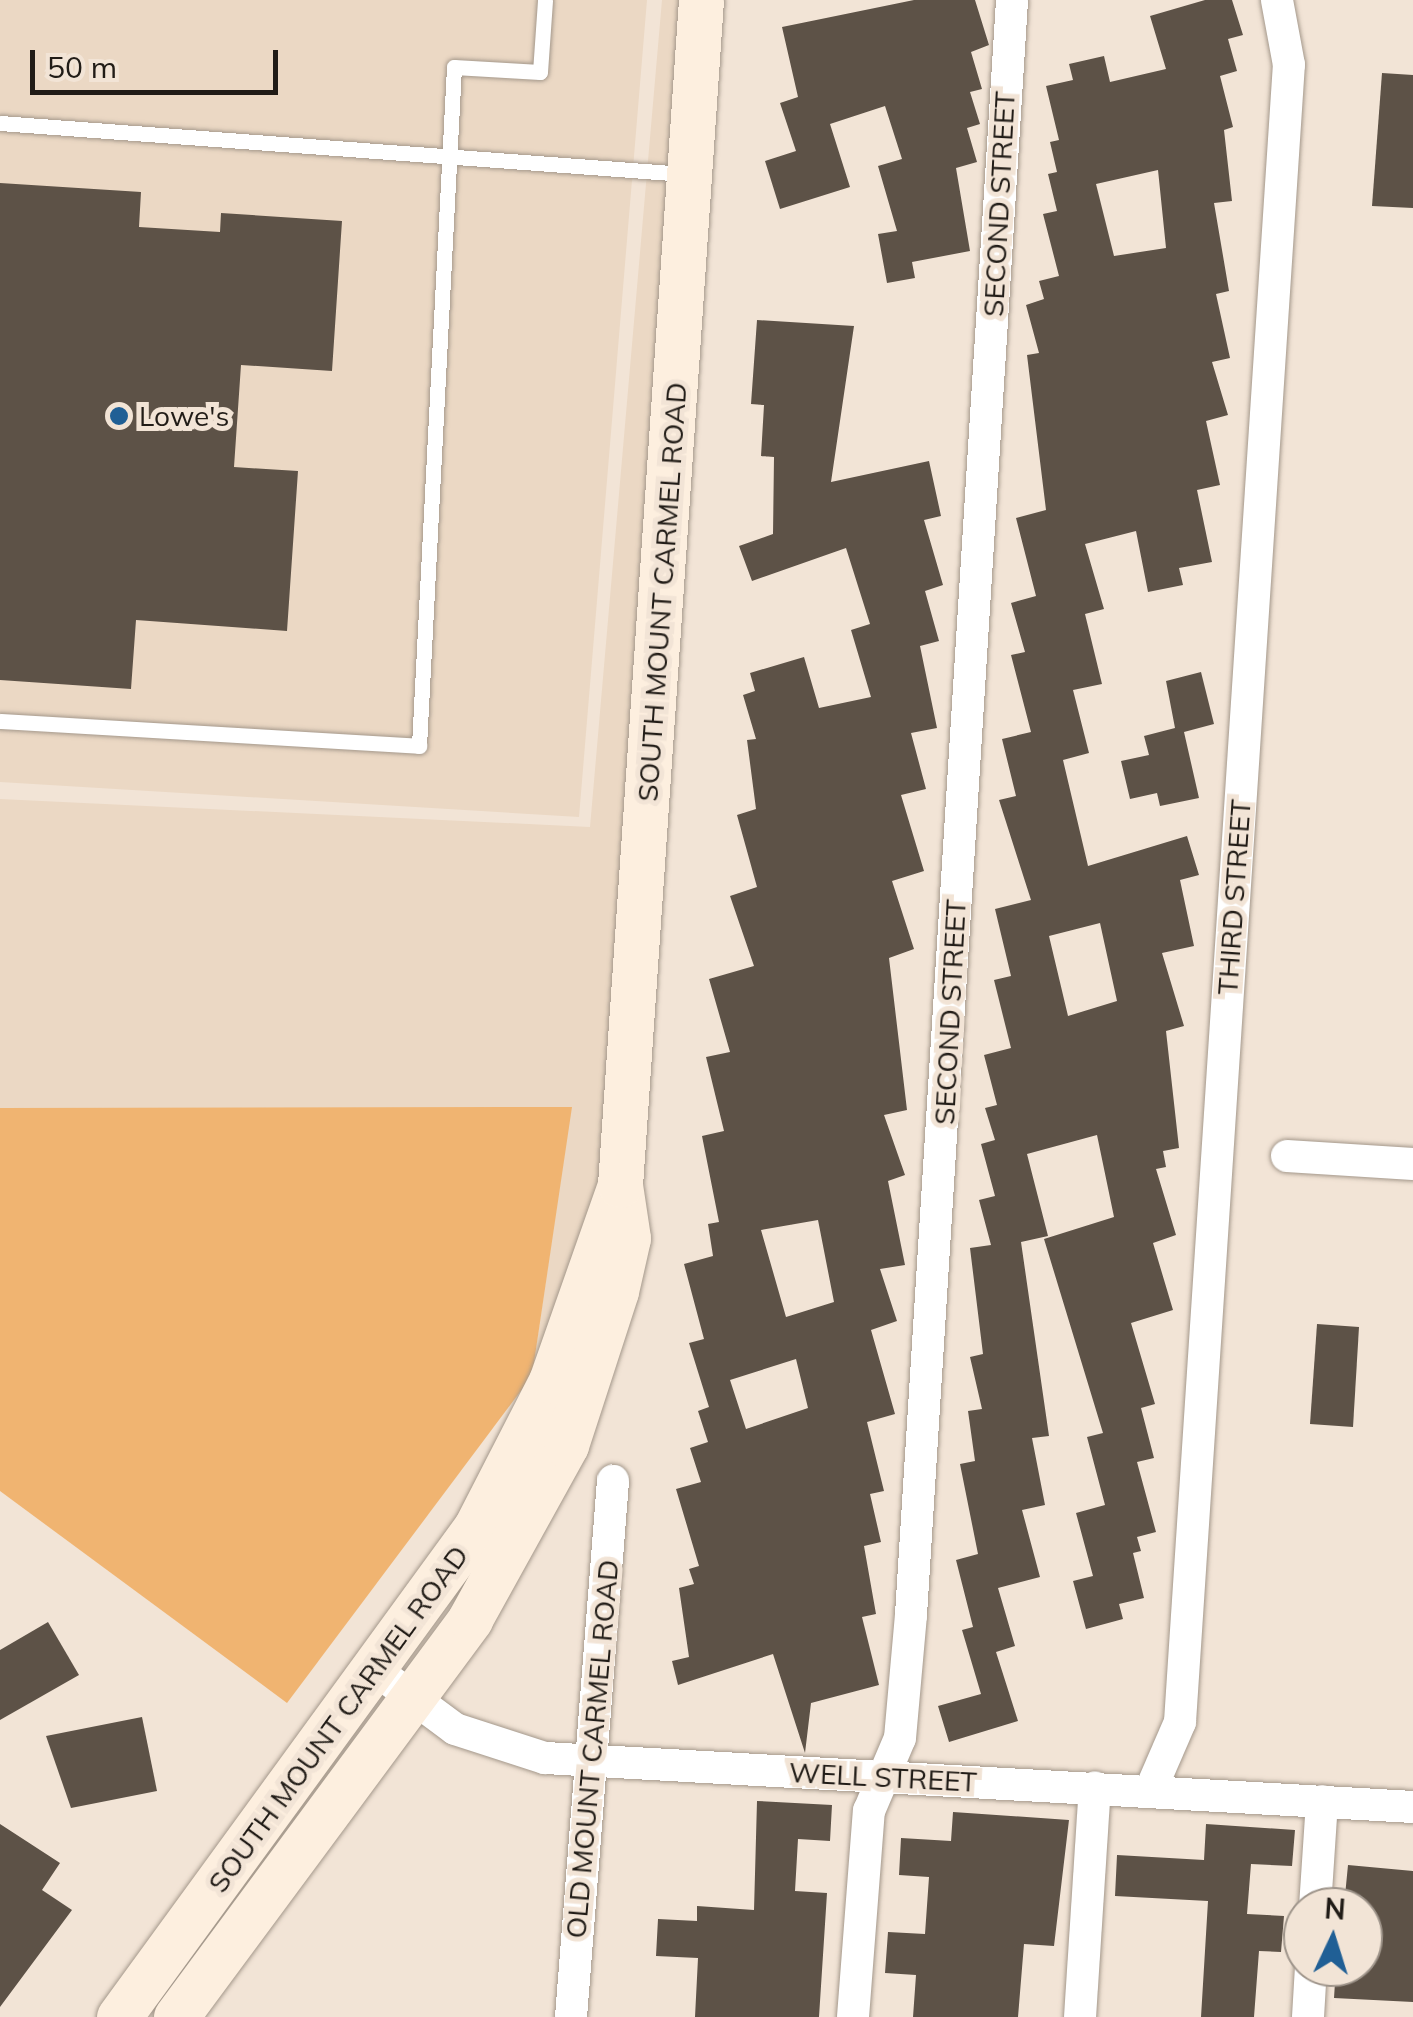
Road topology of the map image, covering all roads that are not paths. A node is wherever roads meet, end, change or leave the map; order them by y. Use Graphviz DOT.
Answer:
graph roads {
  1 [pos="545,0"];
  2 [pos="701,0"];
  3 [pos="1012,0"];
  4 [pos="1278,0"];
  5 [pos="0,123"];
  6 [pos="452,157"];
  7 [pos="689,174"];
  8 [pos="0,721"];
  9 [pos="1287,1156"];
  10 [pos="1413,1164"];
  11 [pos="620,1185"];
  12 [pos="613,1482"];
  13 [pos="377,1671"];
  14 [pos="414,1701"];
  15 [pos="590,1761"];
  16 [pos="882,1778"];
  17 [pos="1095,1787"];
  18 [pos="1152,1789"];
  19 [pos="1322,1800"];
  20 [pos="1413,1807"];
  21 [pos="1316,1887"];
  22 [pos="1310,1987"];
  23 [pos="119,2017"];
  24 [pos="176,2017"];
  25 [pos="571,2017"];
  26 [pos="854,2017"];
  27 [pos="1080,2017"];
  28 [pos="1308,2017"];
  1 -- 6 [label="lane"];
  2 -- 7 [label="street, SOUTH MOUNT CARMEL ROAD"];
  3 -- 16 [label="street, SECOND STREET"];
  4 -- 18 [label="street, THIRD STREET"];
  5 -- 6 [label="lane"];
  6 -- 7 [label="lane"];
  6 -- 8 [label="lane"];
  7 -- 11 [label="street, SOUTH MOUNT CARMEL ROAD"];
  9 -- 10 [label="street"];
  11 -- 13 [label="street, SOUTH MOUNT CARMEL ROAD"];
  11 -- 14 [label="street, SOUTH MOUNT CARMEL ROAD"];
  12 -- 15 [label="street, OLD MOUNT CARMEL ROAD"];
  13 -- 14 [label="street, WELL STREET"];
  13 -- 23 [label="street, SOUTH MOUNT CARMEL ROAD"];
  14 -- 15 [label="street, WELL STREET"];
  14 -- 24 [label="street, SOUTH MOUNT CARMEL ROAD"];
  15 -- 16 [label="street, WELL STREET"];
  15 -- 25 [label="street, OLD MOUNT CARMEL ROAD"];
  16 -- 17 [label="street, WELL STREET"];
  16 -- 26 [label="street, SECOND STREET"];
  17 -- 18 [label="street, WELL STREET"];
  17 -- 27 [label="street"];
  18 -- 19 [label="street, WELL STREET"];
  19 -- 20 [label="street, WELL STREET"];
  19 -- 21 [label="street"];
  22 -- 28 [label="street"];
}
